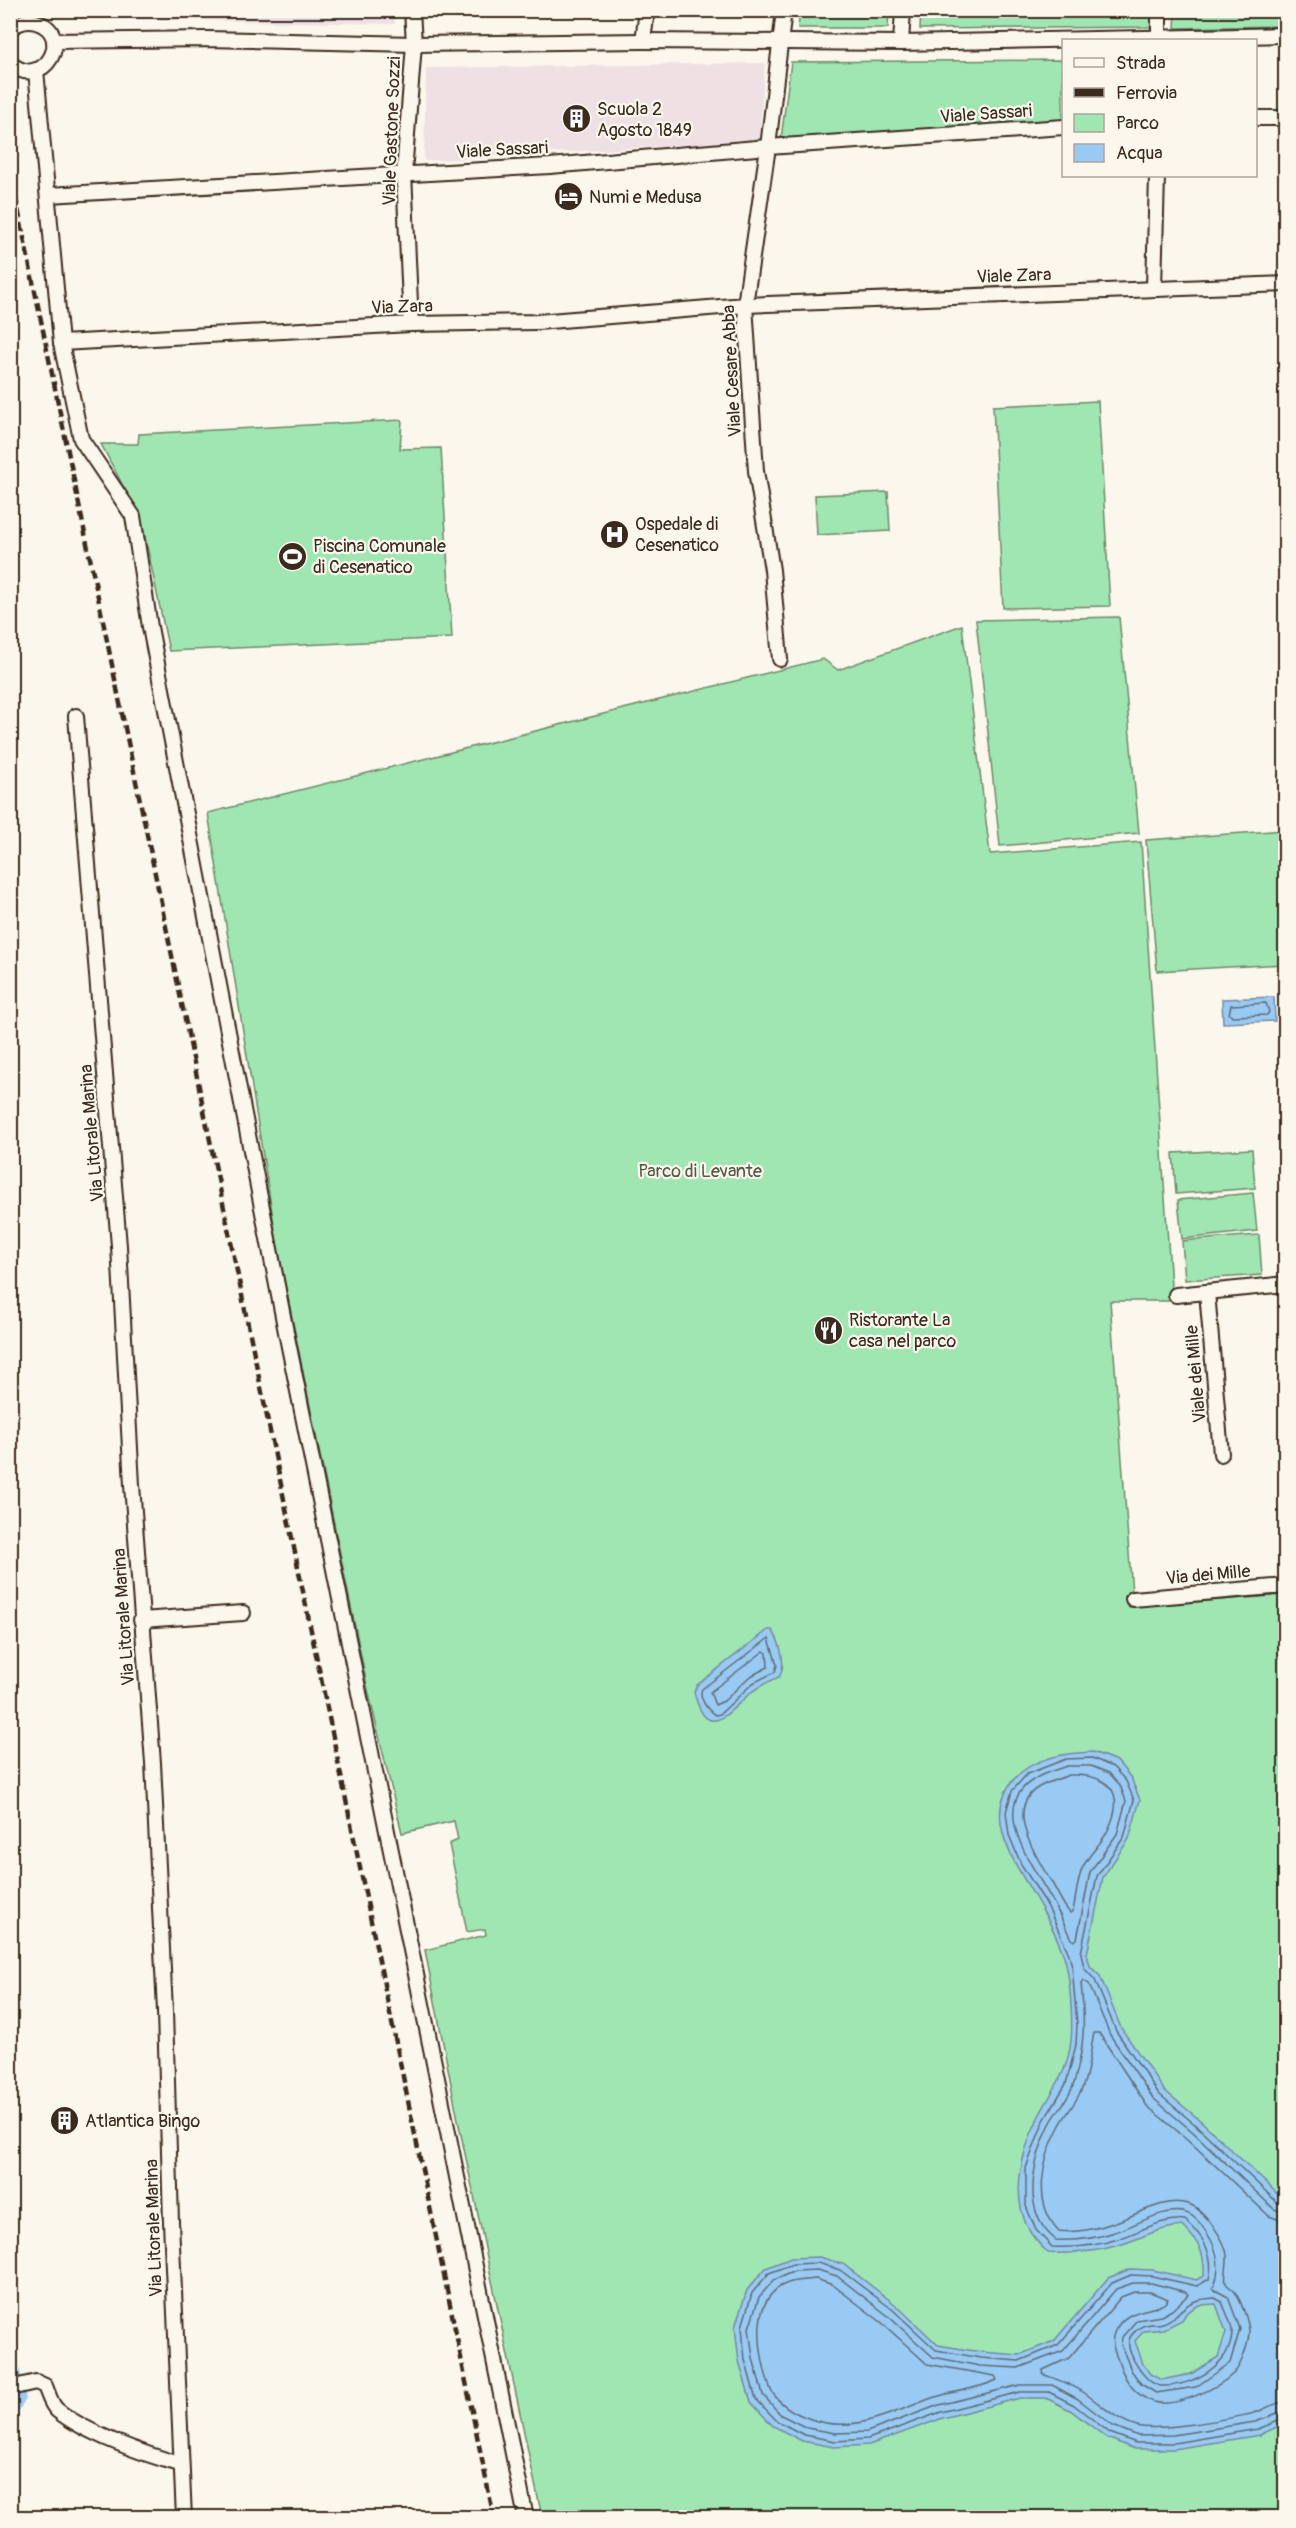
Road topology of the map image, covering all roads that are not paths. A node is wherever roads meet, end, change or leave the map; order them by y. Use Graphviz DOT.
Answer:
graph roads {
  1 [pos="412,10"];
  2 [pos="647,10"];
  3 [pos="784,10"];
  4 [pos="903,10"];
  5 [pos="1159,10"];
  6 [pos="32,16"];
  7 [pos="10,29"];
  8 [pos="1286,36"];
  9 [pos="1159,39"];
  10 [pos="54,41"];
  11 [pos="643,41"];
  12 [pos="1062,41"];
  13 [pos="781,42"];
  14 [pos="901,43"];
  15 [pos="414,44"];
  16 [pos="10,63"];
  17 [pos="36,70"];
  18 [pos="1286,117"];
  19 [pos="1257,118"];
  20 [pos="1062,127"];
  21 [pos="768,147"];
  22 [pos="404,173"];
  23 [pos="1157,177"];
  24 [pos="49,195"];
  25 [pos="1286,284"];
  26 [pos="1154,288"];
  27 [pos="745,305"];
  28 [pos="411,324"];
  29 [pos="61,343"];
  30 [pos="780,659"];
  31 [pos="76,716"];
  32 [pos="1286,1284"];
  33 [pos="1207,1292"];
  34 [pos="1176,1295"];
  35 [pos="1221,1454"];
  36 [pos="1286,1586"];
  37 [pos="1133,1599"];
  38 [pos="243,1613"];
  39 [pos="141,1620"];
  40 [pos="10,2388"];
  41 [pos="180,2463"];
  42 [pos="184,2517"];
  43 [pos="526,2517"];
  1 -- 15 [label="street, Viale Gastone Sozzi"];
  2 -- 11 [label="street"];
  3 -- 13 [label="street, Viale Cesare Abba"];
  4 -- 14 [label="street"];
  5 -- 9 [label="street"];
  6 -- 7 [label="street"];
  6 -- 10 [label="street"];
  8 -- 9 [label="street"];
  10 -- 15 [label="street"];
  10 -- 17 [label="street"];
  11 -- 13 [label="street"];
  11 -- 15 [label="street"];
  12 -- 14 [label="street"];
  13 -- 14 [label="street"];
  13 -- 21 [label="street, Viale Cesare Abba"];
  15 -- 22 [label="street, Viale Gastone Sozzi"];
  16 -- 17 [label="street"];
  17 -- 24 [label="street"];
  18 -- 19 [label="street"];
  20 -- 21 [label="street, Viale Sassari"];
  21 -- 22 [label="street, Viale Sassari"];
  21 -- 27 [label="street, Viale Cesare Abba"];
  22 -- 24 [label="street, Viale Sassari"];
  22 -- 28 [label="street, Viale Gastone Sozzi"];
  23 -- 26 [label="street"];
  24 -- 29 [label="street"];
  25 -- 26 [label="street, Viale Zara"];
  26 -- 27 [label="street, Viale Zara"];
  27 -- 28 [label="street, Via Zara"];
  27 -- 30 [label="street, Viale Cesare Abba"];
  28 -- 29 [label="street, Via Zara"];
  29 -- 43 [label="street"];
  31 -- 39 [label="street, Via Litorale Marina"];
  32 -- 33 [label="street"];
  33 -- 34 [label="street"];
  33 -- 35 [label="street, Viale dei Mille"];
  36 -- 37 [label="street, Via dei Mille"];
  38 -- 39 [label="street"];
  39 -- 41 [label="street, Via Litorale Marina"];
  40 -- 41 [label="street"];
  41 -- 42 [label="street, Via Litorale Marina"];
}
